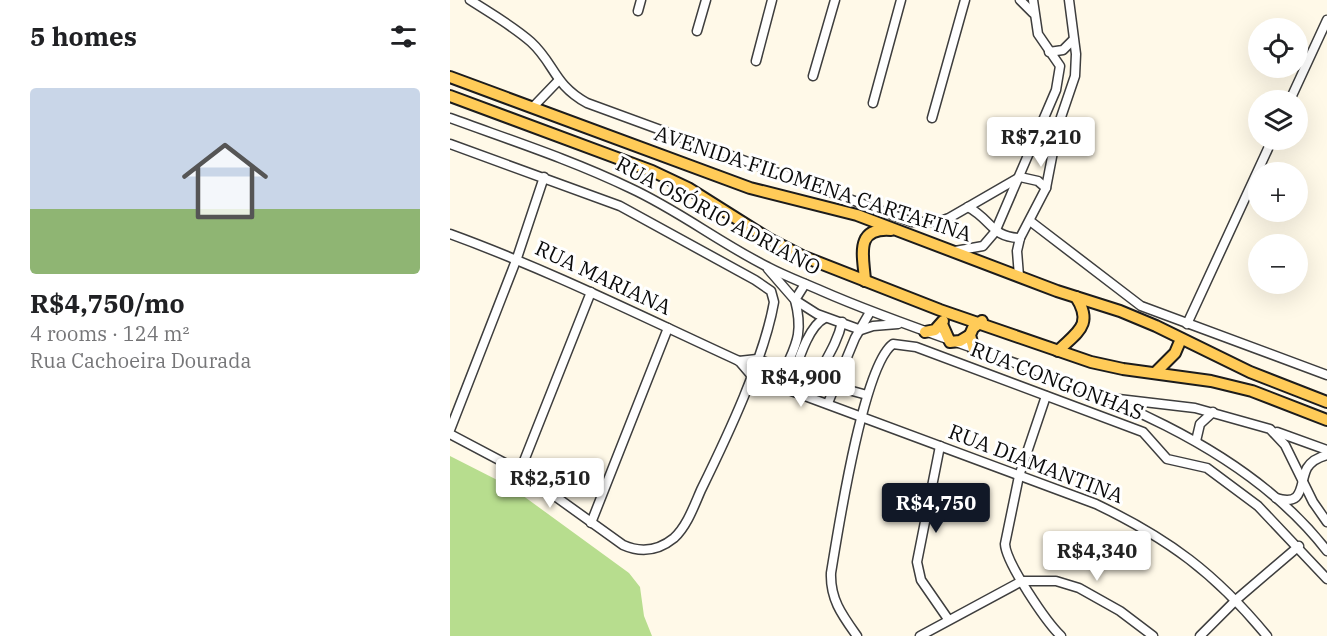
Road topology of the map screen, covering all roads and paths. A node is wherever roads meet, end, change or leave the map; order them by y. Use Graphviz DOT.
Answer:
graph roads {
  1 [pos="470,0"];
  2 [pos="641,0"];
  3 [pos="706,0"];
  4 [pos="772,0"];
  5 [pos="835,0"];
  6 [pos="901,0"];
  7 [pos="966,0"];
  8 [pos="1020,0"];
  9 [pos="1033,0"];
  10 [pos="1069,0"];
  11 [pos="638,11"];
  12 [pos="1033,13"];
  13 [pos="1327,20"];
  14 [pos="697,31"];
  15 [pos="1324,38"];
  16 [pos="1073,40"];
  17 [pos="1050,52"];
  18 [pos="756,61"];
  19 [pos="813,76"];
  20 [pos="450,77"];
  21 [pos="558,81"];
  22 [pos="1295,90"];
  23 [pos="450,96"];
  24 [pos="873,103"];
  25 [pos="533,107"];
  26 [pos="450,118"];
  27 [pos="932,118"];
  28 [pos="450,144"];
  29 [pos="1267,150"];
  30 [pos="544,177"];
  31 [pos="1020,177"];
  32 [pos="1046,188"];
  33 [pos="968,207"];
  34 [pos="1030,221"];
  35 [pos="894,230"];
  36 [pos="995,232"];
  37 [pos="450,234"];
  38 [pos="1020,238"];
  39 [pos="955,251"];
  40 [pos="516,258"];
  41 [pos="766,266"];
  42 [pos="1019,276"];
  43 [pos="865,281"];
  44 [pos="805,284"];
  45 [pos="591,292"];
  46 [pos="1076,297"];
  47 [pos="795,300"];
  48 [pos="940,310"];
  49 [pos="870,312"];
  50 [pos="825,318"];
  51 [pos="842,322"];
  52 [pos="904,324"];
  53 [pos="942,324"];
  54 [pos="1187,324"];
  55 [pos="986,326"];
  56 [pos="668,328"];
  57 [pos="861,330"];
  58 [pos="925,332"];
  59 [pos="970,335"];
  60 [pos="1181,339"];
  61 [pos="950,342"];
  62 [pos="974,350"];
  63 [pos="1058,351"];
  64 [pos="757,359"];
  65 [pos="739,361"];
  66 [pos="784,368"];
  67 [pos="795,372"];
  68 [pos="1155,373"];
  69 [pos="751,375"];
  70 [pos="1327,375"];
  71 [pos="814,378"];
  72 [pos="779,386"];
  73 [pos="834,386"];
  74 [pos="788,390"];
  75 [pos="867,395"];
  76 [pos="809,396"];
  77 [pos="1046,396"];
  78 [pos="1104,397"];
  79 [pos="1327,402"];
  80 [pos="828,403"];
  81 [pos="1213,412"];
  82 [pos="861,415"];
  83 [pos="1327,420"];
  84 [pos="1270,429"];
  85 [pos="450,432"];
  86 [pos="1196,441"];
  87 [pos="940,446"];
  88 [pos="1327,450"];
  89 [pos="1327,455"];
  90 [pos="520,471"];
  91 [pos="1019,476"];
  92 [pos="1304,485"];
  93 [pos="1273,497"];
  94 [pos="1327,522"];
  95 [pos="591,523"];
  96 [pos="1299,546"];
  97 [pos="1327,551"];
  98 [pos="1327,579"];
  99 [pos="1022,581"];
  100 [pos="1237,599"];
  101 [pos="948,619"];
  102 [pos="1057,634"];
  103 [pos="857,636"];
  104 [pos="920,636"];
  105 [pos="1152,636"];
  106 [pos="1200,636"];
  107 [pos="1267,636"];
  1 -- 21 [label="street"];
  2 -- 11 [label="street"];
  3 -- 14 [label="street"];
  4 -- 18 [label="street"];
  5 -- 19 [label="street"];
  6 -- 24 [label="street"];
  7 -- 27 [label="street"];
  8 -- 12 [label="street"];
  9 -- 12 [label="street"];
  10 -- 16 [label="street"];
  12 -- 17 [label="street"];
  13 -- 15 [label="street"];
  15 -- 22 [label="street"];
  16 -- 17 [label="street"];
  16 -- 32 [label="street"];
  17 -- 31 [label="street"];
  20 -- 25 [label="main road, AVENIDA FILOMENA CARTAFINA"];
  21 -- 25 [label="street"];
  21 -- 33 [label="street"];
  23 -- 43 [label="main road, AVENIDA FILOMENA CARTAFINA"];
  25 -- 35 [label="main road, AVENIDA FILOMENA CARTAFINA"];
  26 -- 41 [label="street, RUA OSÓRIO ADRIANO"];
  28 -- 30 [label="street"];
  29 -- 54 [label="street"];
  30 -- 40 [label="street"];
  30 -- 64 [label="street"];
  31 -- 32 [label="street"];
  31 -- 33 [label="street"];
  31 -- 36 [label="street"];
  32 -- 34 [label="street"];
  33 -- 36 [label="street"];
  34 -- 38 [label="street"];
  34 -- 54 [label="street"];
  35 -- 39 [label="main road, AVENIDA FILOMENA CARTAFINA"];
  35 -- 43 [label="main road"];
  36 -- 38 [label="street"];
  36 -- 39 [label="street"];
  37 -- 40 [label="street, RUA MARIANA"];
  38 -- 42 [label="street"];
  39 -- 42 [label="main road, AVENIDA FILOMENA CARTAFINA"];
  40 -- 45 [label="street, RUA MARIANA"];
  40 -- 85 [label="street"];
  41 -- 44 [label="street, RUA OSÓRIO ADRIANO"];
  41 -- 47 [label="street"];
  42 -- 46 [label="main road, AVENIDA FILOMENA CARTAFINA"];
  43 -- 48 [label="main road, AVENIDA FILOMENA CARTAFINA"];
  44 -- 47 [label="street"];
  44 -- 49 [label="street, RUA OSÓRIO ADRIANO"];
  45 -- 56 [label="street, RUA MARIANA"];
  45 -- 90 [label="street"];
  46 -- 60 [label="main road, AVENIDA FILOMENA CARTAFINA"];
  46 -- 63 [label="main road"];
  47 -- 50 [label="street"];
  47 -- 66 [label="street"];
  48 -- 53 [label="main road"];
  48 -- 55 [label="main road, AVENIDA FILOMENA CARTAFINA"];
  49 -- 52 [label="street, RUA OSÓRIO ADRIANO"];
  49 -- 57 [label="street"];
  50 -- 51 [label="street"];
  50 -- 67 [label="street"];
  51 -- 57 [label="street"];
  51 -- 71 [label="street"];
  52 -- 57 [label="street"];
  52 -- 58 [label="street, RUA OSÓRIO ADRIANO"];
  53 -- 58 [label="main road"];
  53 -- 61 [label="main road"];
  54 -- 70 [label="street"];
  55 -- 59 [label="main road"];
  55 -- 63 [label="main road, AVENIDA FILOMENA CARTAFINA"];
  56 -- 65 [label="street, RUA MARIANA"];
  56 -- 95 [label="street"];
  57 -- 73 [label="street"];
  58 -- 61 [label="street, RUA OSÓRIO ADRIANO"];
  59 -- 61 [label="main road"];
  59 -- 62 [label="main road"];
  60 -- 68 [label="main road"];
  60 -- 79 [label="main road, AVENIDA FILOMENA CARTAFINA"];
  61 -- 62 [label="street, RUA OSÓRIO ADRIANO"];
  62 -- 78 [label="street, RUA OSÓRIO ADRIANO"];
  63 -- 68 [label="main road, AVENIDA FILOMENA CARTAFINA"];
  64 -- 65 [label="street"];
  64 -- 66 [label="street"];
  64 -- 69 [label="street"];
  65 -- 69 [label="street, RUA MARIANA"];
  66 -- 67 [label="street"];
  66 -- 72 [label="street"];
  67 -- 71 [label="street"];
  67 -- 74 [label="street"];
  68 -- 83 [label="main road, AVENIDA FILOMENA CARTAFINA"];
  69 -- 72 [label="street, RUA DIAMANTINA"];
  69 -- 95 [label="street"];
  71 -- 73 [label="street"];
  71 -- 76 [label="street"];
  72 -- 74 [label="street, RUA DIAMANTINA"];
  73 -- 75 [label="street"];
  73 -- 80 [label="street"];
  74 -- 76 [label="street, RUA DIAMANTINA"];
  75 -- 77 [label="street, RUA CONGONHAS"];
  75 -- 82 [label="street"];
  76 -- 80 [label="street, RUA DIAMANTINA"];
  77 -- 91 [label="street"];
  77 -- 96 [label="street, RUA CONGONHAS"];
  78 -- 81 [label="street, RUA OSÓRIO ADRIANO"];
  78 -- 86 [label="street, RUA OSÓRIO ADRIANO"];
  80 -- 82 [label="street, RUA DIAMANTINA"];
  81 -- 84 [label="street, RUA OSÓRIO ADRIANO"];
  81 -- 86 [label="street"];
  82 -- 87 [label="street, RUA DIAMANTINA"];
  82 -- 103 [label="street"];
  84 -- 88 [label="street, RUA OSÓRIO ADRIANO"];
  84 -- 92 [label="street"];
  85 -- 90 [label="street"];
  86 -- 93 [label="street, RUA OSÓRIO ADRIANO"];
  87 -- 91 [label="street, RUA DIAMANTINA"];
  87 -- 101 [label="street"];
  89 -- 92 [label="street"];
  90 -- 95 [label="street"];
  91 -- 99 [label="street"];
  91 -- 100 [label="street, RUA DIAMANTINA"];
  92 -- 93 [label="street"];
  92 -- 94 [label="street"];
  93 -- 97 [label="street, RUA OSÓRIO ADRIANO"];
  96 -- 98 [label="street, RUA CONGONHAS"];
  96 -- 100 [label="street"];
  99 -- 101 [label="street"];
  99 -- 102 [label="street"];
  99 -- 105 [label="street"];
  100 -- 106 [label="street"];
  100 -- 107 [label="street, RUA DIAMANTINA"];
  101 -- 104 [label="street"];
}
